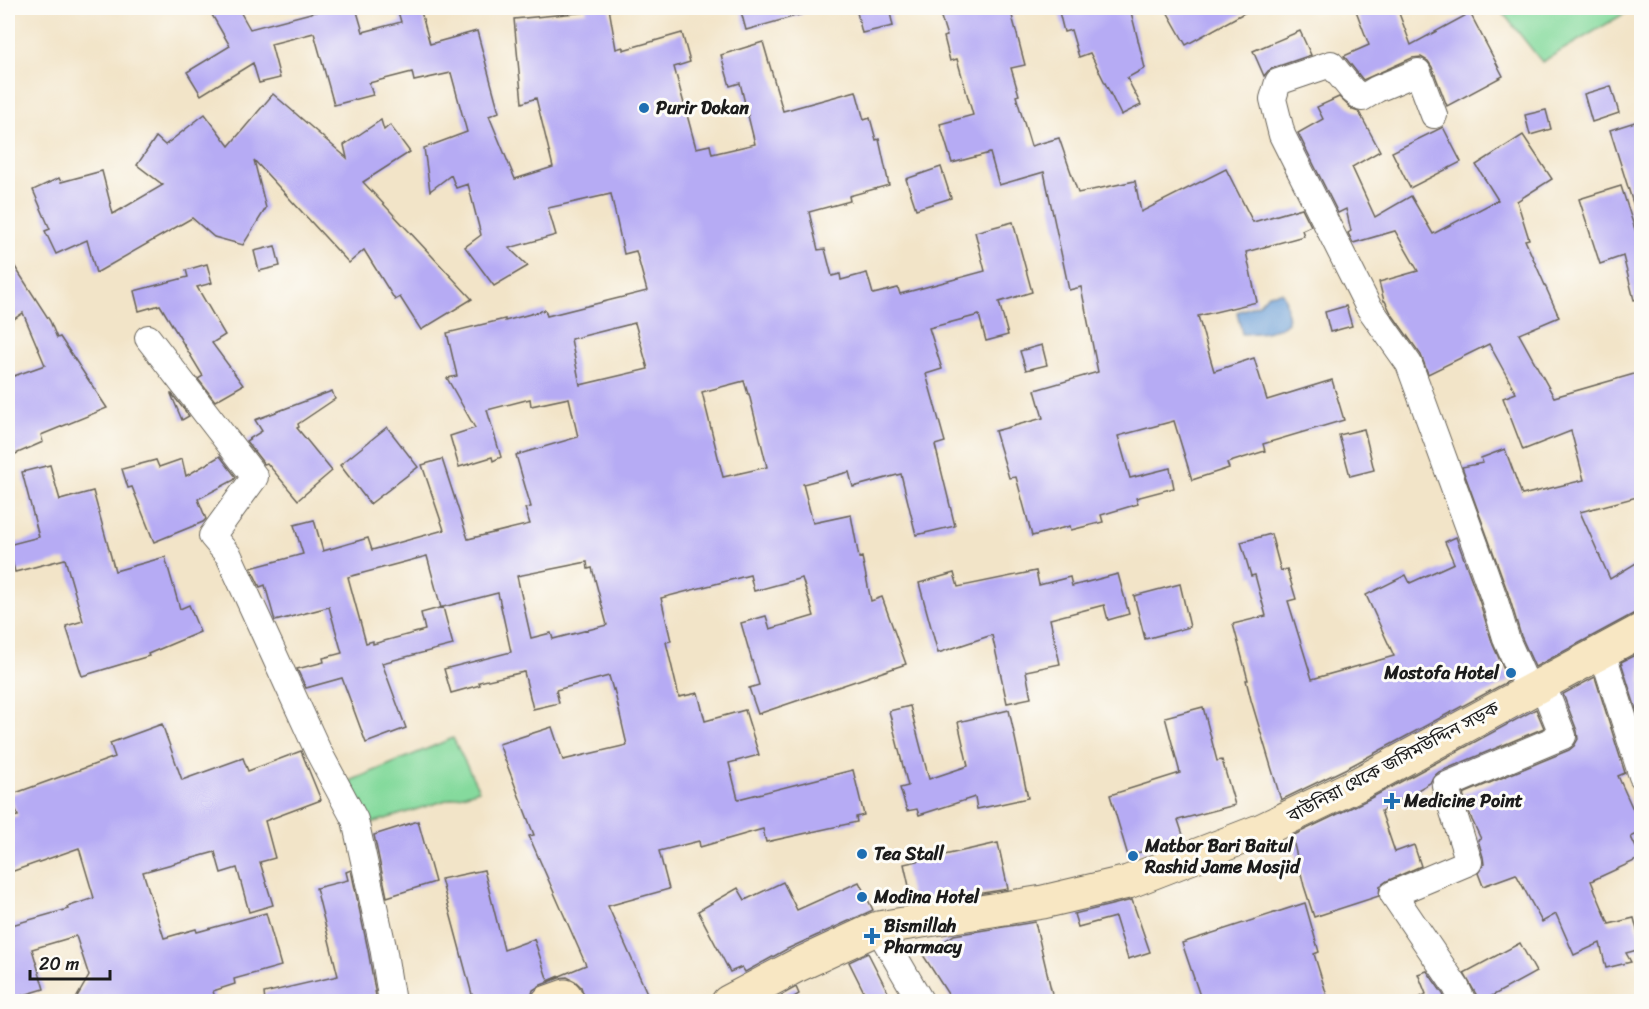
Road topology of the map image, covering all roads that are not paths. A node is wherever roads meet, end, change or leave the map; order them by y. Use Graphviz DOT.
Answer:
graph roads {
  1 [pos="1434,115"];
  2 [pos="148,338"];
  3 [pos="1641,630"];
  4 [pos="1602,651"];
  5 [pos="1535,687"];
  6 [pos="1641,776"];
  7 [pos="878,928"];
  8 [pos="392,1002"];
  9 [pos="728,1002"];
  10 [pos="921,1002"];
  11 [pos="1463,1002"];
  1 -- 5 [label="street"];
  2 -- 8 [label="street"];
  3 -- 4 [label="street, বাউনিয়া থেকে জসিমউদ্দিন সড়ক"];
  4 -- 5 [label="street, বাউনিয়া থেকে জসিমউদ্দিন সড়ক"];
  4 -- 6 [label="street"];
  5 -- 7 [label="street, বাউনিয়া থেকে জসিমউদ্দিন সড়ক"];
  5 -- 11 [label="street"];
  7 -- 9 [label="street, বাউনিয়া থেকে জসিমউদ্দিন সড়ক"];
  7 -- 10 [label="street"];
}
